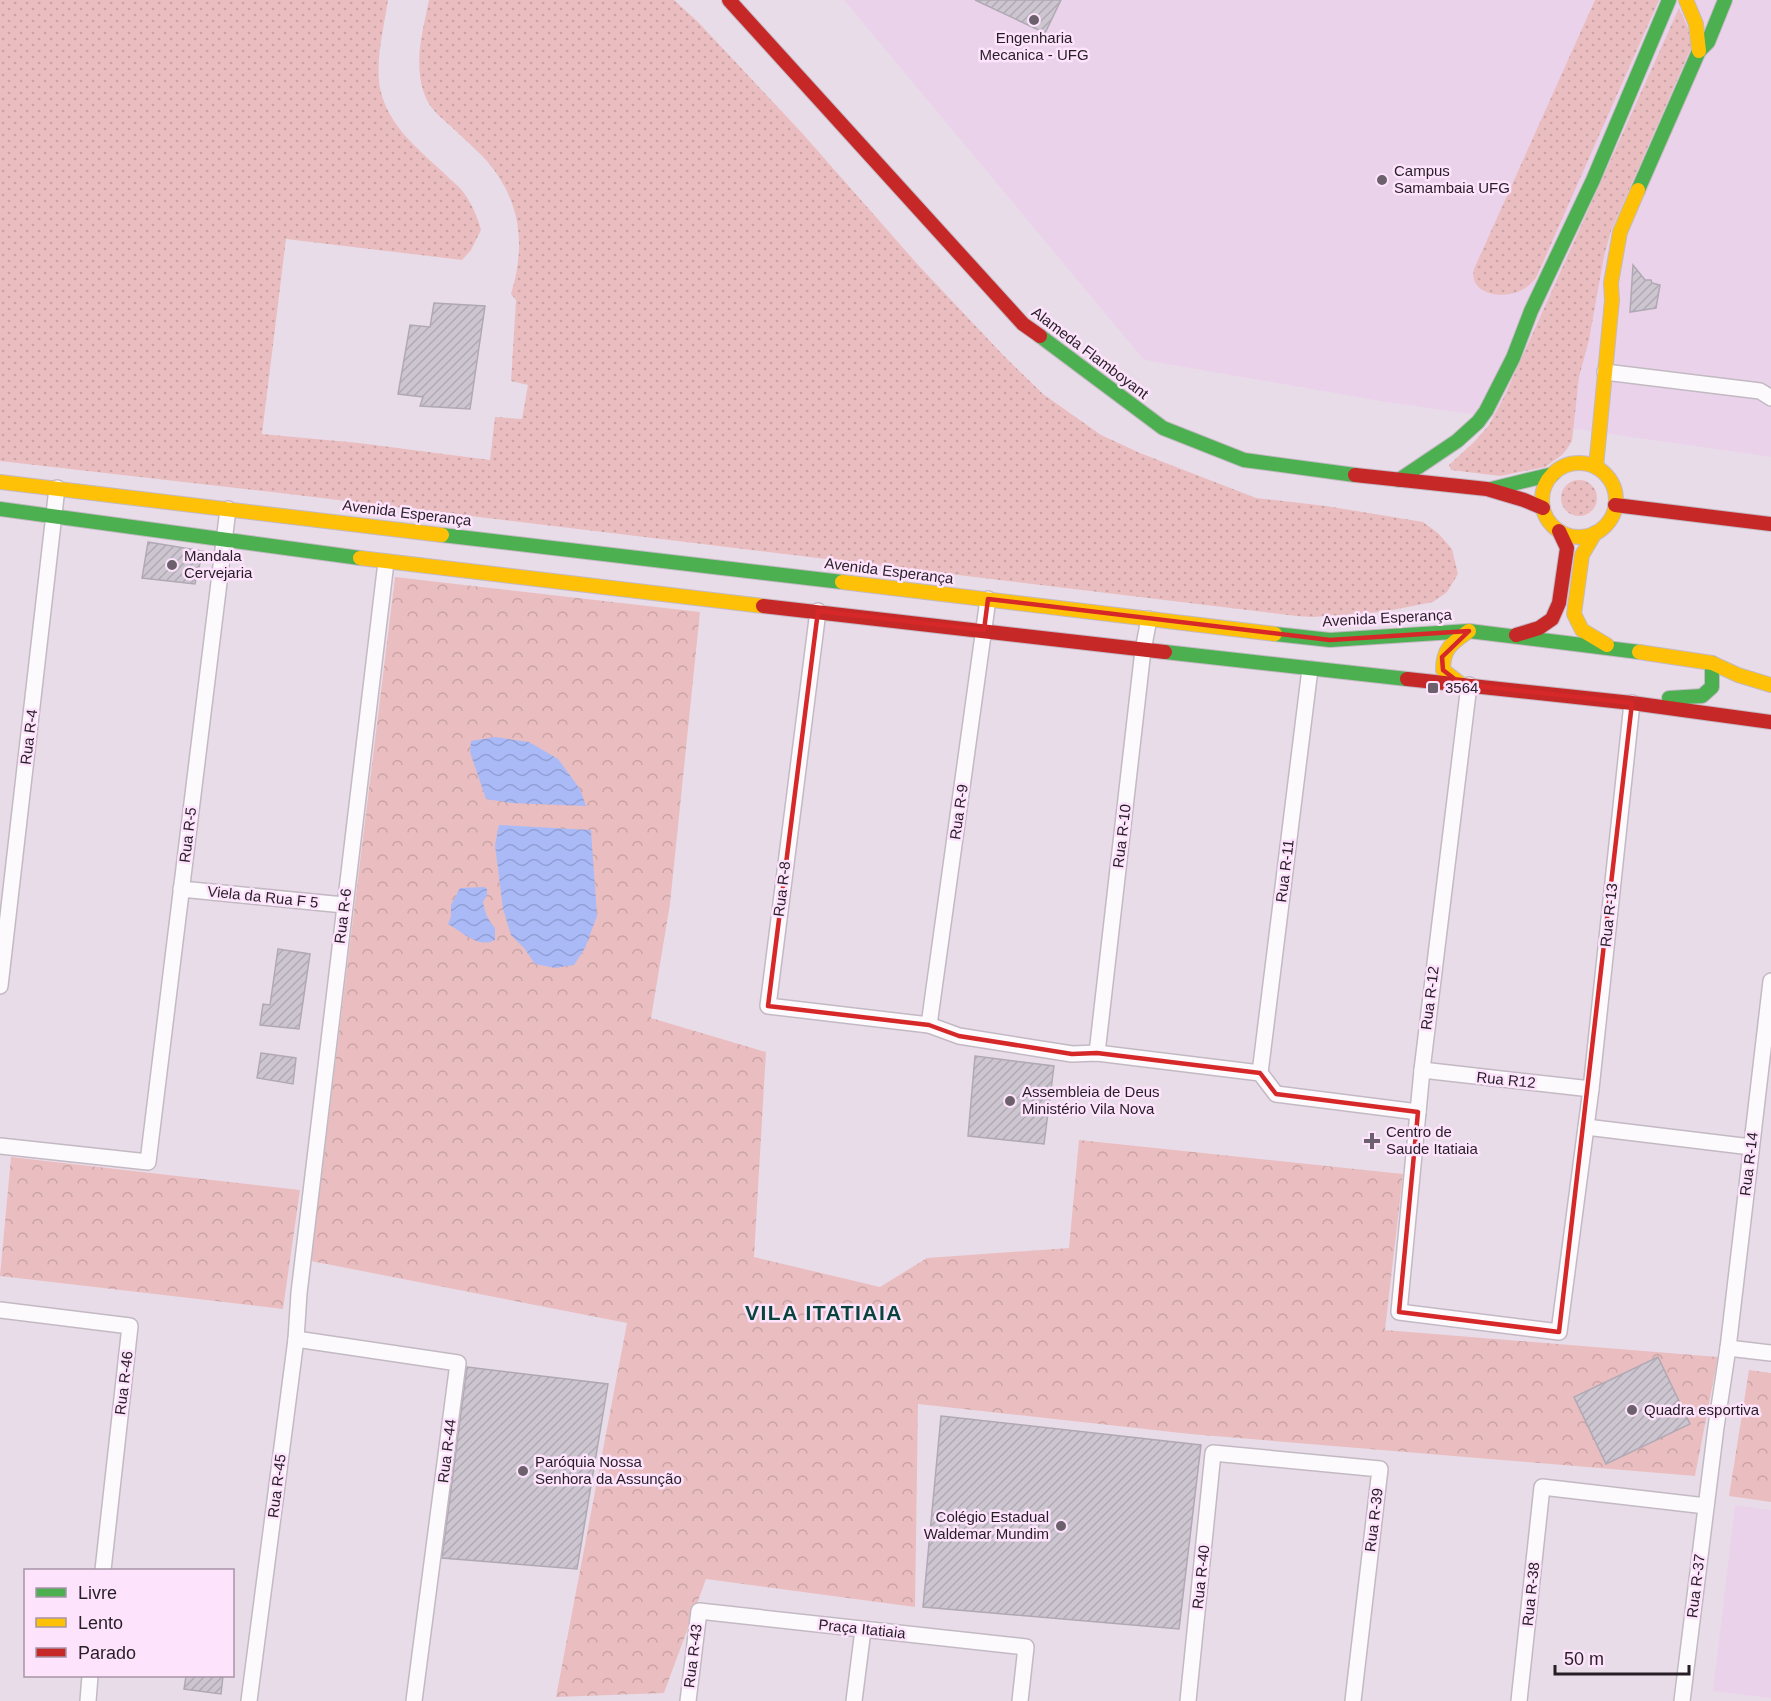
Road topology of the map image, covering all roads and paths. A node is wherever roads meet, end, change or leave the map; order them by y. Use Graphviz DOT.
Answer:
graph roads {
  1 [pos="729,0"];
  2 [pos="1669,0"];
  3 [pos="1686,0"];
  4 [pos="1725,0"];
  5 [pos="1699,51"];
  6 [pos="1605,372"];
  7 [pos="1771,398"];
  8 [pos="1457,441"];
  9 [pos="1596,467"];
  10 [pos="1553,474"];
  11 [pos="1399,480"];
  12 [pos="0,482"];
  13 [pos="1439,485"];
  14 [pos="57,488"];
  15 [pos="1487,489"];
  16 [pos="1615,505"];
  17 [pos="1543,508"];
  18 [pos="0,509"];
  19 [pos="228,509"];
  20 [pos="55,516"];
  21 [pos="1771,524"];
  22 [pos="1559,531"];
  23 [pos="1595,533"];
  24 [pos="225,540"];
  25 [pos="386,562"];
  26 [pos="988,599"];
  27 [pos="818,611"];
  28 [pos="1149,618"];
  29 [pos="984,630"];
  30 [pos="1469,631"];
  31 [pos="1508,637"];
  32 [pos="1613,648"];
  33 [pos="1143,650"];
  34 [pos="1712,663"];
  35 [pos="1310,669"];
  36 [pos="1465,685"];
  37 [pos="1771,685"];
  38 [pos="1632,703"];
  39 [pos="1771,722"];
  40 [pos="181,888"];
  41 [pos="344,905"];
  42 [pos="1771,981"];
  43 [pos="0,986"];
  44 [pos="929,1025"];
  45 [pos="1097,1053"];
  46 [pos="1422,1070"];
  47 [pos="1260,1073"];
  48 [pos="1590,1089"];
  49 [pos="1418,1112"];
  50 [pos="1586,1127"];
  51 [pos="0,1146"];
  52 [pos="1751,1147"];
  53 [pos="302,1270"];
  54 [pos="0,1310"];
  55 [pos="1399,1312"];
  56 [pos="296,1339"];
  57 [pos="1728,1348"];
  58 [pos="1771,1353"];
  59 [pos="1716,1427"];
  60 [pos="1214,1453"];
  61 [pos="1706,1506"];
  62 [pos="102,1569"];
  63 [pos="699,1611"];
  64 [pos="863,1630"];
  65 [pos="90,1677"];
  66 [pos="88,1701"];
  67 [pos="249,1701"];
  68 [pos="414,1701"];
  69 [pos="688,1701"];
  70 [pos="854,1701"];
  71 [pos="1020,1701"];
  72 [pos="1188,1701"];
  73 [pos="1353,1701"];
  74 [pos="1519,1701"];
  75 [pos="1682,1701"];
  1 -- 11 [label="main road, Alameda Flamboyant"];
  2 -- 8 [label="main road"];
  3 -- 5 [label="main road"];
  4 -- 5 [label="main road"];
  5 -- 6 [label="main road"];
  6 -- 7 [label="street"];
  6 -- 9 [label="main road"];
  8 -- 11 [label="main road"];
  8 -- 13 [label="main road"];
  9 -- 10 [label="main road"];
  9 -- 16 [label="main road"];
  10 -- 15 [label="main road, Alameda Flamboyant"];
  10 -- 17 [label="main road"];
  11 -- 13 [label="main road, Alameda Flamboyant"];
  12 -- 14 [label="main road, Avenida Esperança"];
  13 -- 15 [label="main road, Alameda Flamboyant"];
  14 -- 19 [label="main road, Avenida Esperança"];
  14 -- 20 [label="street, Rua R-4"];
  15 -- 17 [label="main road, Alameda Flamboyant"];
  16 -- 21 [label="main road"];
  16 -- 23 [label="main road"];
  17 -- 22 [label="main road"];
  18 -- 20 [label="main road"];
  19 -- 24 [label="street, Rua R-5"];
  19 -- 26 [label="main road, Avenida Esperança"];
  20 -- 24 [label="main road"];
  20 -- 43 [label="street, Rua R-4"];
  22 -- 23 [label="main road"];
  22 -- 31 [label="main road"];
  23 -- 32 [label="main road"];
  24 -- 25 [label="main road"];
  24 -- 40 [label="street, Rua R-5"];
  25 -- 27 [label="main road"];
  25 -- 41 [label="street, Rua R-6"];
  26 -- 28 [label="main road, Avenida Esperança"];
  26 -- 29 [label="street, Rua R-9"];
  27 -- 29 [label="main road"];
  27 -- 44 [label="street, Rua R-8"];
  28 -- 30 [label="main road, Avenida Esperança"];
  28 -- 33 [label="street, Rua R-10"];
  29 -- 33 [label="main road"];
  29 -- 44 [label="street, Rua R-9"];
  30 -- 31 [label="main road, Avenida Esperança"];
  30 -- 36 [label="main road"];
  31 -- 32 [label="main road, Avenida Esperança"];
  32 -- 34 [label="main road, Avenida Esperança"];
  33 -- 35 [label="main road"];
  33 -- 45 [label="street, Rua R-10"];
  34 -- 37 [label="main road, Avenida Esperança"];
  34 -- 38 [label="main road"];
  35 -- 36 [label="main road"];
  35 -- 47 [label="street, Rua R-11"];
  36 -- 38 [label="main road"];
  36 -- 46 [label="street, Rua R-12"];
  38 -- 39 [label="main road"];
  38 -- 48 [label="street, Rua R-13"];
  40 -- 41 [label="street, Viela da Rua F 5"];
  40 -- 51 [label="street, Rua R-5"];
  41 -- 53 [label="street, Rua R-6"];
  42 -- 52 [label="street, Rua R-14"];
  44 -- 45 [label="street"];
  45 -- 47 [label="street"];
  46 -- 48 [label="street, Rua R12"];
  46 -- 49 [label="street, Rua R-12"];
  47 -- 49 [label="street"];
  48 -- 50 [label="street, Rua R-13"];
  49 -- 55 [label="street, Rua R-12"];
  50 -- 52 [label="street"];
  50 -- 55 [label="street, Rua R-13"];
  52 -- 57 [label="street, Rua R-14"];
  53 -- 56 [label="street, Rua R-45"];
  54 -- 62 [label="street, Rua R-46"];
  56 -- 67 [label="street, Rua R-45"];
  56 -- 68 [label="street, Rua R-44"];
  57 -- 58 [label="street"];
  57 -- 59 [label="street, Rua R-14"];
  59 -- 61 [label="street, Rua R-37"];
  60 -- 72 [label="street, Rua R-40"];
  60 -- 73 [label="street, Rua R-39"];
  61 -- 74 [label="street, Rua R-38"];
  61 -- 75 [label="street, Rua R-37"];
  63 -- 64 [label="street, Praça Itatiaia"];
  63 -- 69 [label="street, Rua R-43"];
  64 -- 70 [label="street"];
  64 -- 71 [label="street, Praça Itatiaia"];
  65 -- 66 [label="street"];
}
